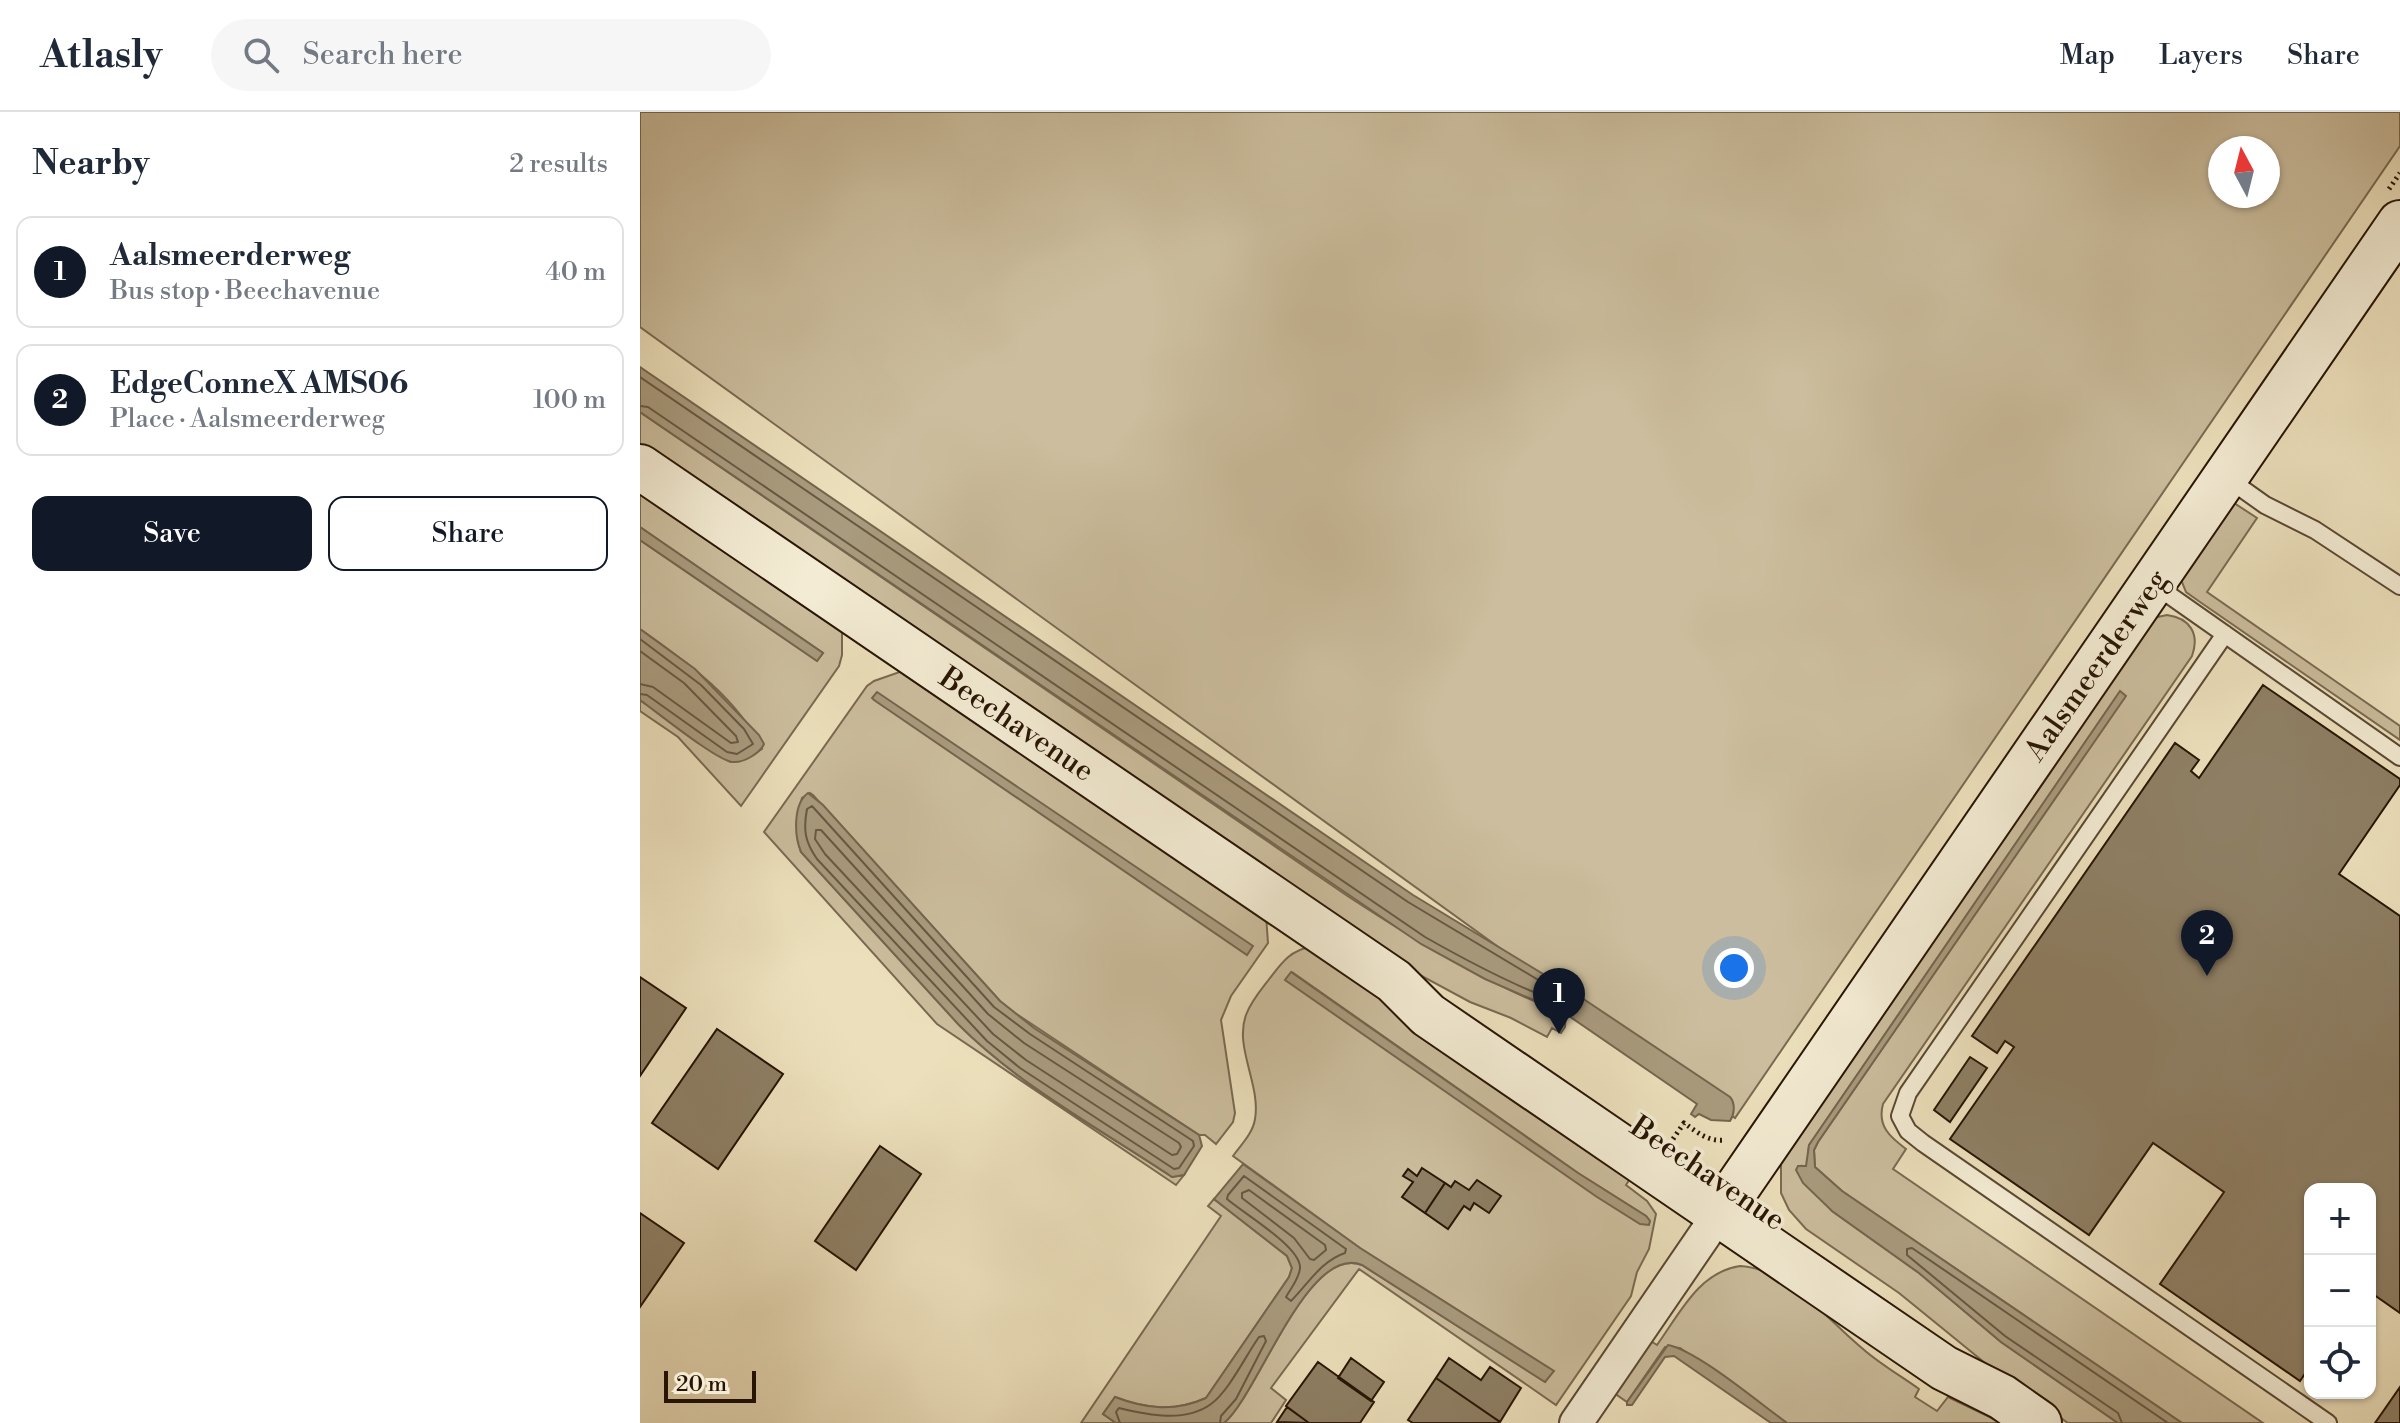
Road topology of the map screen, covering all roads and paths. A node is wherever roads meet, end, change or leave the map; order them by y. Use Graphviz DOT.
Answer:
graph roads {
  1 [pos="2400,223"];
  2 [pos="640,467"];
  3 [pos="2226,477"];
  4 [pos="2152,583"];
  5 [pos="2400,586"];
  6 [pos="2225,634"];
  7 [pos="2400,757"];
  8 [pos="1727,1202"];
  9 [pos="1576,1423"];
  10 [pos="2039,1423"];
  11 [pos="2328,1423"];
  1 -- 3 [label="street, Aalsmeerderweg"];
  2 -- 8 [label="street, Beechavenue"];
  3 -- 4 [label="street, Aalsmeerderweg"];
  3 -- 5 [label="lane"];
  4 -- 6 [label="lane"];
  4 -- 8 [label="street, Aalsmeerderweg"];
  6 -- 7 [label="lane"];
  6 -- 11 [label="lane"];
  8 -- 9 [label="street, Aalsmeerderweg"];
  8 -- 10 [label="street, Beechavenue"];
}
